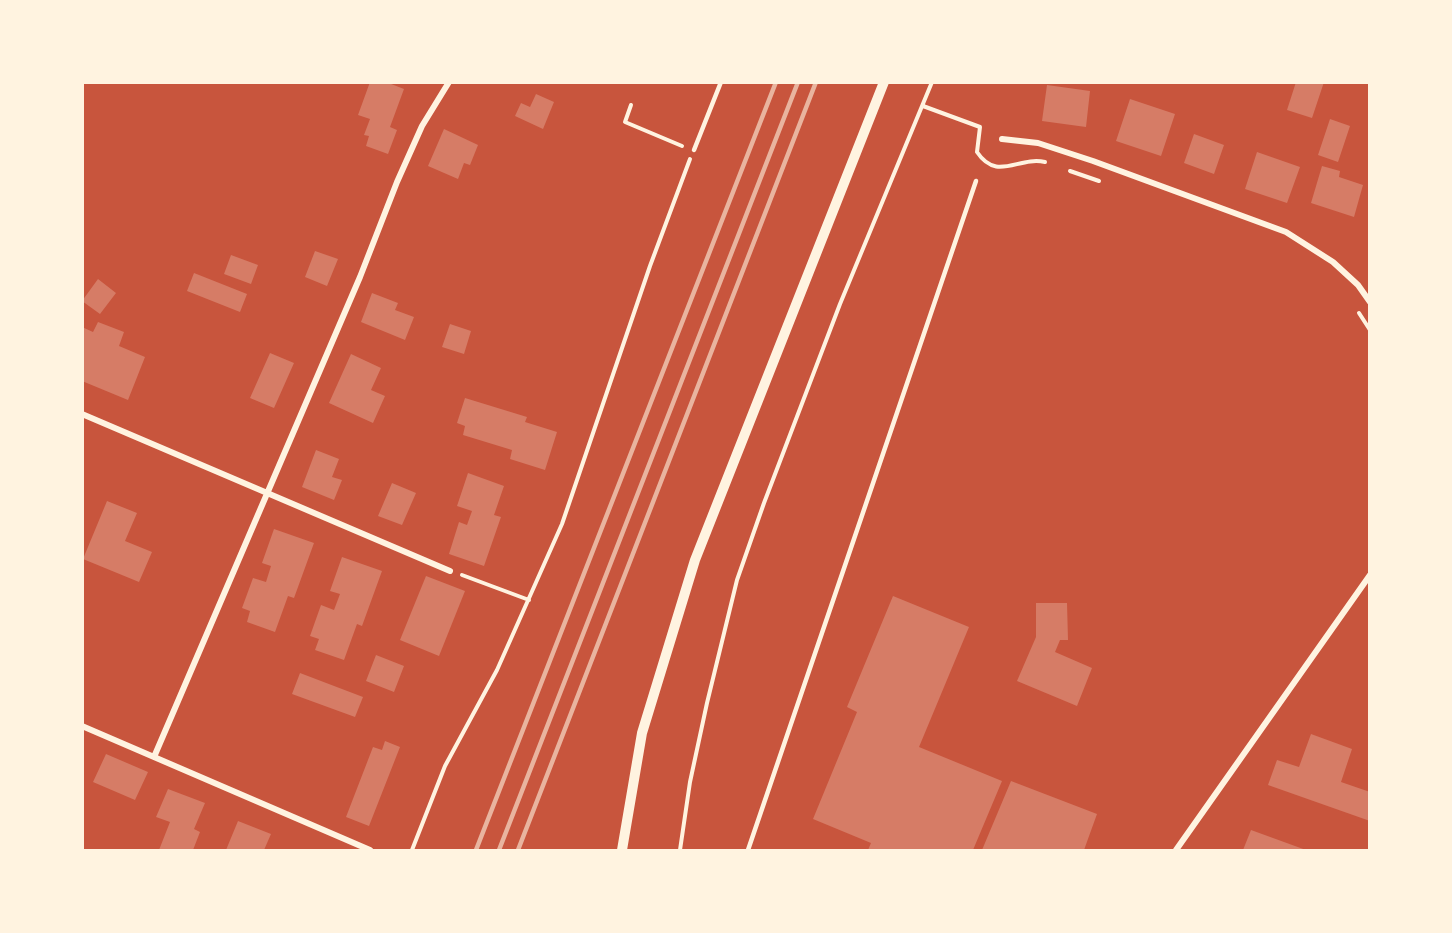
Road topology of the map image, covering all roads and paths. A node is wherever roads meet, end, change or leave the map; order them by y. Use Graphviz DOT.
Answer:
graph roads {
  1 [pos="449,82"];
  2 [pos="721,82"];
  3 [pos="884,82"];
  4 [pos="932,82"];
  5 [pos="631,105"];
  6 [pos="923,106"];
  7 [pos="1002,139"];
  8 [pos="694,150"];
  9 [pos="1055,166"];
  10 [pos="1066,169"];
  11 [pos="976,181"];
  12 [pos="1100,181"];
  13 [pos="1370,302"];
  14 [pos="1354,304"];
  15 [pos="1370,330"];
  16 [pos="82,414"];
  17 [pos="267,494"];
  18 [pos="450,571"];
  19 [pos="1370,575"];
  20 [pos="529,600"];
  21 [pos="82,726"];
  22 [pos="154,757"];
  23 [pos="370,850"];
  24 [pos="412,850"];
  25 [pos="622,850"];
  26 [pos="680,850"];
  27 [pos="748,850"];
  28 [pos="1176,850"];
  1 -- 17 [label="street"];
  2 -- 8 [label="lane"];
  3 -- 25 [label="street"];
  4 -- 6 [label="path"];
  5 -- 8 [label="path"];
  6 -- 9 [label="path"];
  6 -- 26 [label="path"];
  7 -- 13 [label="street"];
  8 -- 20 [label="path"];
  10 -- 12 [label="path"];
  11 -- 27 [label="lane"];
  14 -- 15 [label="path"];
  16 -- 17 [label="street"];
  17 -- 18 [label="street"];
  17 -- 22 [label="street"];
  18 -- 20 [label="path"];
  19 -- 28 [label="street"];
  20 -- 24 [label="path"];
  21 -- 22 [label="street"];
  22 -- 23 [label="street"];
}
